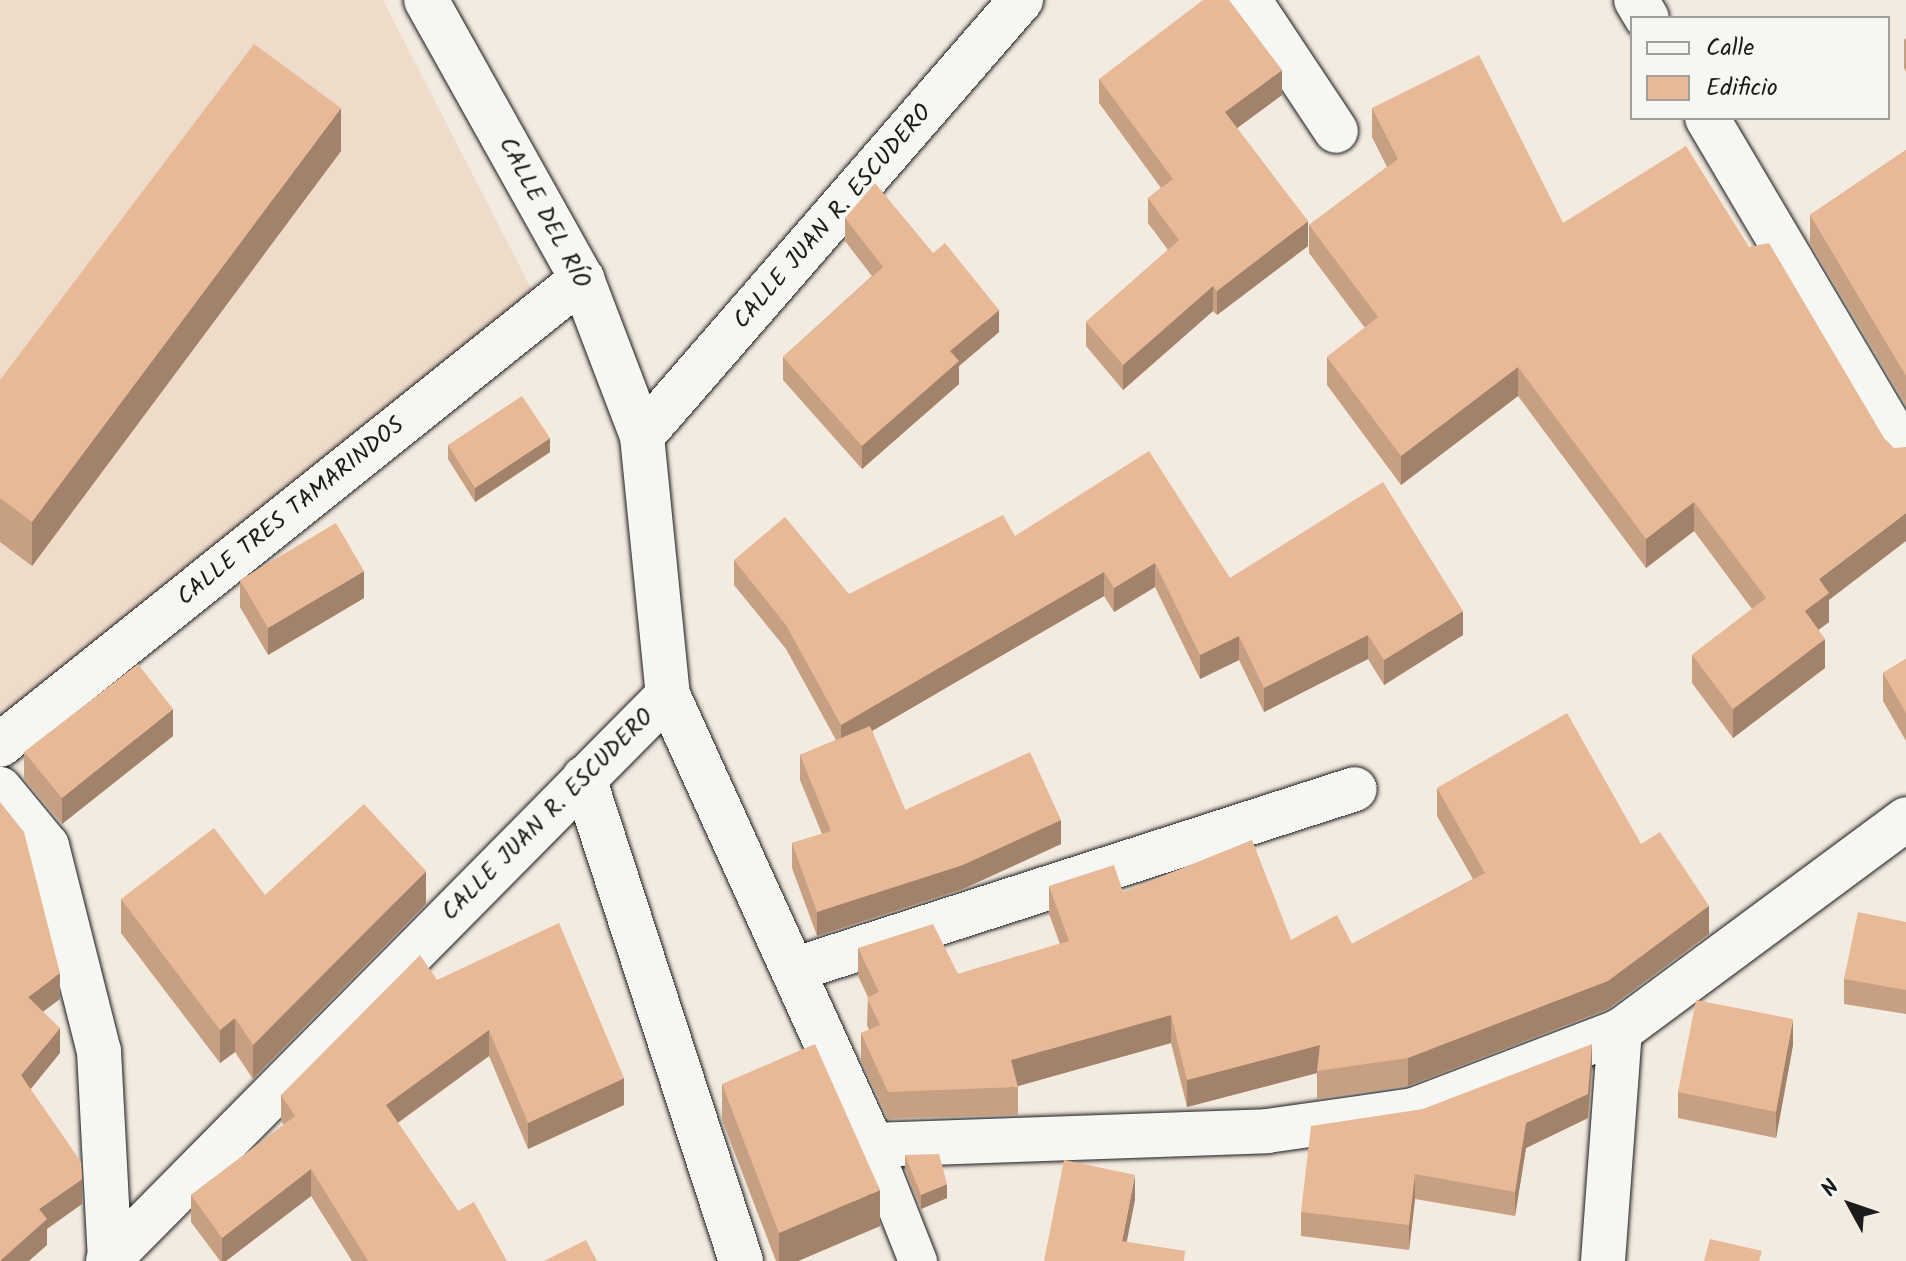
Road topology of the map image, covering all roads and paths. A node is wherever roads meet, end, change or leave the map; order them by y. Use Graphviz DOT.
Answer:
graph roads {
  1 [pos="426,0"];
  2 [pos="1021,0"];
  3 [pos="1249,0"];
  4 [pos="1708,120"];
  5 [pos="1336,131"];
  6 [pos="582,279"];
  7 [pos="642,436"];
  8 [pos="1906,454"];
  9 [pos="668,695"];
  10 [pos="0,745"];
  11 [pos="584,778"];
  12 [pos="0,789"];
  13 [pos="1355,789"];
  14 [pos="1906,819"];
  15 [pos="793,970"];
  16 [pos="1620,1031"];
  17 [pos="872,1145"];
  18 [pos="109,1260"];
  19 [pos="741,1261"];
  20 [pos="918,1261"];
  21 [pos="1603,1261"];
  1 -- 6 [label="street, CALLE DEL RÍO"];
  2 -- 7 [label="street, CALLE JUAN R. ESCUDERO"];
  3 -- 5 [label="street"];
  4 -- 8 [label="street"];
  6 -- 7 [label="street, CALLE DEL RÍO"];
  6 -- 10 [label="street, CALLE TRES TAMARINDOS"];
  7 -- 9 [label="street, CALLE JUAN R. ESCUDERO"];
  9 -- 11 [label="street, CALLE JUAN R. ESCUDERO"];
  9 -- 15 [label="street"];
  11 -- 18 [label="street, CALLE JUAN R. ESCUDERO"];
  11 -- 19 [label="street"];
  12 -- 18 [label="street, CALLE JUAN R. ESCUDERO"];
  13 -- 15 [label="street"];
  14 -- 16 [label="street"];
  15 -- 17 [label="street"];
  16 -- 17 [label="street"];
  16 -- 21 [label="street"];
  17 -- 20 [label="lane"];
}
